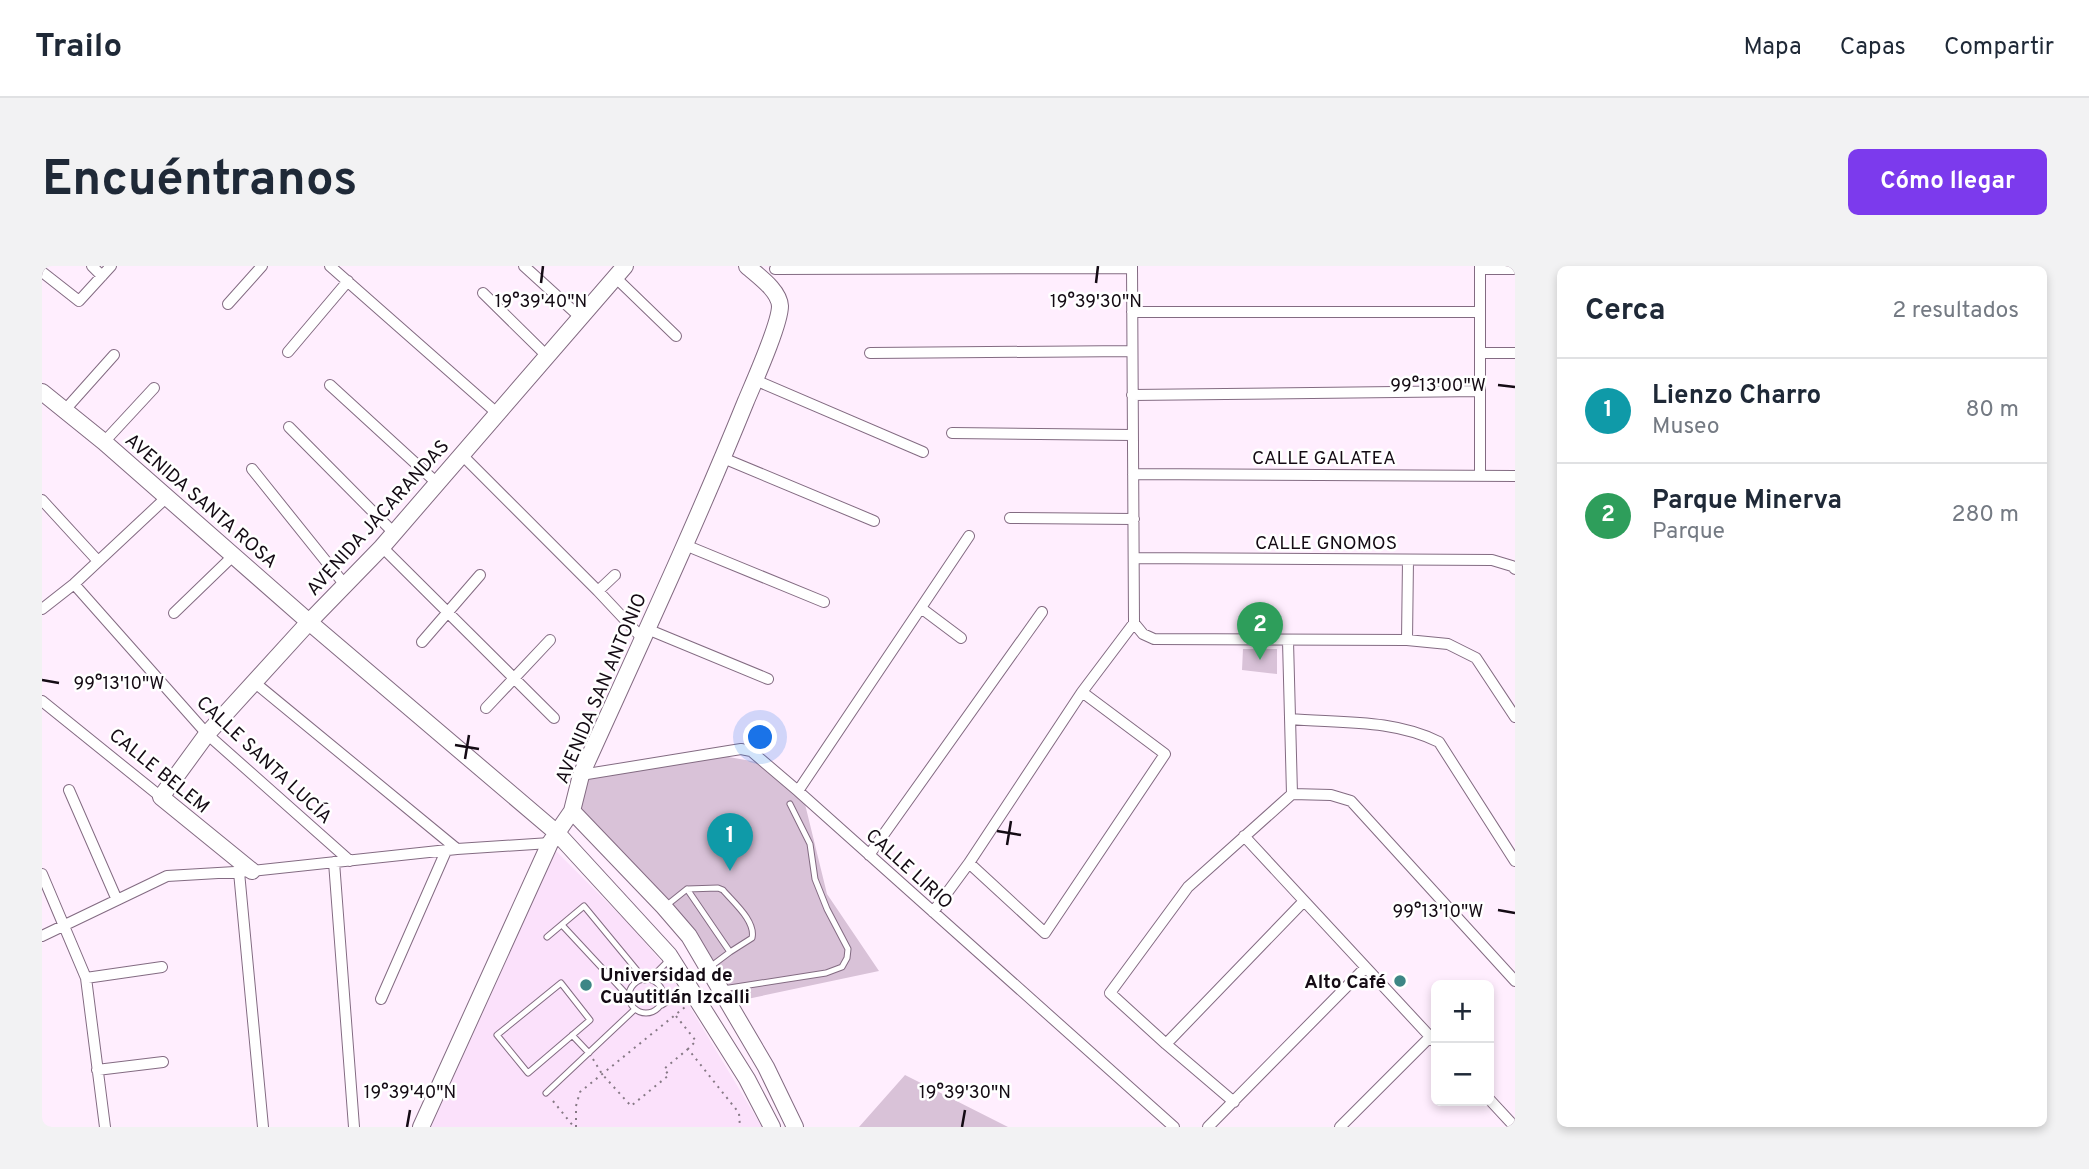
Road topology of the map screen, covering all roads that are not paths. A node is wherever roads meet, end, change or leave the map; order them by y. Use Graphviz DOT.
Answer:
graph roads {
  1 [pos="92,266"];
  2 [pos="111,266"];
  3 [pos="262,266"];
  4 [pos="330,266"];
  5 [pos="524,266"];
  6 [pos="747,266"];
  7 [pos="1132,267"];
  8 [pos="1480,268"];
  9 [pos="775,269"];
  10 [pos="1515,269"];
  11 [pos="42,272"];
  12 [pos="620,272"];
  13 [pos="102,276"];
  14 [pos="348,281"];
  15 [pos="483,293"];
  16 [pos="228,304"];
  17 [pos="1132,312"];
  18 [pos="1480,312"];
  19 [pos="580,317"];
  20 [pos="676,336"];
  21 [pos="1132,351"];
  22 [pos="288,352"];
  23 [pos="870,353"];
  24 [pos="1480,353"];
  25 [pos="1515,353"];
  26 [pos="114,355"];
  27 [pos="547,356"];
  28 [pos="755,380"];
  29 [pos="330,386"];
  30 [pos="154,388"];
  31 [pos="1480,391"];
  32 [pos="42,392"];
  33 [pos="1132,395"];
  34 [pos="64,411"];
  35 [pos="498,414"];
  36 [pos="289,426"];
  37 [pos="951,433"];
  38 [pos="1133,435"];
  39 [pos="104,442"];
  40 [pos="923,452"];
  41 [pos="462,456"];
  42 [pos="723,458"];
  43 [pos="252,469"];
  44 [pos="1133,474"];
  45 [pos="1480,475"];
  46 [pos="1515,476"];
  47 [pos="437,483"];
  48 [pos="167,497"];
  49 [pos="42,500"];
  50 [pos="1010,518"];
  51 [pos="1134,519"];
  52 [pos="874,521"];
  53 [pos="394,533"];
  54 [pos="969,536"];
  55 [pos="685,545"];
  56 [pos="382,547"];
  57 [pos="233,556"];
  58 [pos="1134,558"];
  59 [pos="1408,560"];
  60 [pos="98,561"];
  61 [pos="1515,569"];
  62 [pos="480,575"];
  63 [pos="615,575"];
  64 [pos="74,584"];
  65 [pos="345,585"];
  66 [pos="597,591"];
  67 [pos="824,602"];
  68 [pos="921,608"];
  69 [pos="42,609"];
  70 [pos="448,612"];
  71 [pos="1042,612"];
  72 [pos="174,613"];
  73 [pos="309,622"];
  74 [pos="1134,623"];
  75 [pos="645,634"];
  76 [pos="961,638"];
  77 [pos="550,640"];
  78 [pos="1408,640"];
  79 [pos="1288,641"];
  80 [pos="422,642"];
  81 [pos="514,678"];
  82 [pos="768,679"];
  83 [pos="254,682"];
  84 [pos="1082,692"];
  85 [pos="42,701"];
  86 [pos="486,708"];
  87 [pos="554,718"];
  88 [pos="1515,718"];
  89 [pos="1290,719"];
  90 [pos="207,734"];
  91 [pos="581,775"];
  92 [pos="69,790"];
  93 [pos="798,791"];
  94 [pos="1292,794"];
  95 [pos="162,797"];
  96 [pos="790,804"];
  97 [pos="572,811"];
  98 [pos="1244,836"];
  99 [pos="554,838"];
  100 [pos="452,850"];
  101 [pos="869,855"];
  102 [pos="350,861"];
  103 [pos="1515,861"];
  104 [pos="334,862"];
  105 [pos="969,863"];
  106 [pos="245,872"];
  107 [pos="42,874"];
  108 [pos="687,889"];
  109 [pos="117,900"];
  110 [pos="1304,901"];
  111 [pos="664,907"];
  112 [pos="933,912"];
  113 [pos="64,925"];
  114 [pos="562,925"];
  115 [pos="42,936"];
  116 [pos="547,937"];
  117 [pos="730,952"];
  118 [pos="671,957"];
  119 [pos="162,967"];
  120 [pos="708,968"];
  121 [pos="1365,968"];
  122 [pos="86,978"];
  123 [pos="648,979"];
  124 [pos="1515,981"];
  125 [pos="720,990"];
  126 [pos="693,993"];
  127 [pos="628,996"];
  128 [pos="381,999"];
  129 [pos="662,1004"];
  130 [pos="634,1010"];
  131 [pos="572,1035"];
  132 [pos="1431,1038"];
  133 [pos="1431,1042"];
  134 [pos="1166,1044"];
  135 [pos="589,1053"];
  136 [pos="163,1062"];
  137 [pos="766,1068"];
  138 [pos="97,1070"];
  139 [pos="747,1079"];
  140 [pos="546,1093"];
  141 [pos="1234,1102"];
  142 [pos="1494,1104"];
  143 [pos="104,1127"];
  144 [pos="263,1127"];
  145 [pos="354,1127"];
  146 [pos="421,1127"];
  147 [pos="772,1127"];
  148 [pos="795,1127"];
  149 [pos="1174,1127"];
  150 [pos="1208,1127"];
  151 [pos="1340,1127"];
  152 [pos="1515,1127"];
  1 -- 13 [label="street"];
  2 -- 13 [label="street"];
  3 -- 16 [label="street"];
  4 -- 14 [label="street"];
  5 -- 19 [label="street"];
  6 -- 28 [label="street, AVENIDA SAN ANTONIO"];
  7 -- 9 [label="street"];
  7 -- 17 [label="street"];
  8 -- 10 [label="street"];
  8 -- 18 [label="street"];
  11 -- 13 [label="street"];
  12 -- 19 [label="street, AVENIDA JACARANDAS"];
  12 -- 20 [label="street"];
  14 -- 22 [label="street"];
  14 -- 35 [label="street"];
  15 -- 27 [label="street"];
  17 -- 18 [label="street"];
  17 -- 21 [label="street"];
  18 -- 24 [label="street"];
  19 -- 27 [label="street, AVENIDA JACARANDAS"];
  21 -- 23 [label="street"];
  21 -- 33 [label="street"];
  24 -- 25 [label="street"];
  24 -- 31 [label="street"];
  26 -- 34 [label="street"];
  27 -- 35 [label="street, AVENIDA JACARANDAS"];
  28 -- 40 [label="street"];
  28 -- 42 [label="street, AVENIDA SAN ANTONIO"];
  29 -- 47 [label="street"];
  30 -- 39 [label="street"];
  31 -- 33 [label="street"];
  31 -- 45 [label="street"];
  32 -- 34 [label="street, AVENIDA SANTA ROSA"];
  33 -- 38 [label="street"];
  34 -- 39 [label="street, AVENIDA SANTA ROSA"];
  35 -- 41 [label="street, AVENIDA JACARANDAS"];
  36 -- 53 [label="street"];
  37 -- 38 [label="street"];
  38 -- 44 [label="street"];
  39 -- 48 [label="street, AVENIDA SANTA ROSA"];
  41 -- 47 [label="street, AVENIDA JACARANDAS"];
  41 -- 66 [label="street"];
  42 -- 52 [label="street"];
  42 -- 55 [label="street, AVENIDA SAN ANTONIO"];
  43 -- 65 [label="street"];
  44 -- 45 [label="street, CALLE GALATEA"];
  44 -- 51 [label="street"];
  45 -- 46 [label="street, CALLE GALATEA"];
  47 -- 53 [label="street, AVENIDA JACARANDAS"];
  48 -- 57 [label="street, AVENIDA SANTA ROSA"];
  48 -- 60 [label="street"];
  49 -- 60 [label="street"];
  50 -- 51 [label="street"];
  51 -- 58 [label="street"];
  53 -- 56 [label="street, AVENIDA JACARANDAS"];
  54 -- 68 [label="street"];
  55 -- 67 [label="street"];
  55 -- 75 [label="street, AVENIDA SAN ANTONIO"];
  56 -- 65 [label="street, AVENIDA JACARANDAS"];
  56 -- 70 [label="street"];
  57 -- 72 [label="street"];
  57 -- 73 [label="street, AVENIDA SANTA ROSA"];
  58 -- 59 [label="street, CALLE GNOMOS"];
  58 -- 74 [label="street"];
  59 -- 61 [label="street, CALLE GNOMOS"];
  59 -- 78 [label="street"];
  60 -- 64 [label="street"];
  62 -- 70 [label="street"];
  63 -- 66 [label="street"];
  64 -- 69 [label="street"];
  64 -- 90 [label="street, CALLE SANTA LUCÍA"];
  65 -- 73 [label="street, AVENIDA JACARANDAS"];
  66 -- 75 [label="street"];
  68 -- 76 [label="street"];
  68 -- 93 [label="street"];
  70 -- 80 [label="street"];
  70 -- 81 [label="street"];
  71 -- 101 [label="street"];
  73 -- 83 [label="street, AVENIDA JACARANDAS"];
  73 -- 99 [label="street, AVENIDA SANTA ROSA"];
  74 -- 79 [label="street"];
  74 -- 84 [label="street"];
  75 -- 82 [label="street"];
  75 -- 91 [label="street, AVENIDA SAN ANTONIO"];
  77 -- 81 [label="street"];
  78 -- 79 [label="street"];
  78 -- 88 [label="street"];
  79 -- 89 [label="street"];
  81 -- 86 [label="street"];
  81 -- 87 [label="street"];
  83 -- 90 [label="street, AVENIDA JACARANDAS"];
  83 -- 100 [label="street"];
  84 -- 105 [label="street"];
  84 -- 105 [label="street"];
  85 -- 95 [label="street, CALLE BELEM"];
  89 -- 94 [label="street"];
  89 -- 103 [label="street"];
  90 -- 95 [label="street, AVENIDA JACARANDAS"];
  90 -- 102 [label="street, CALLE SANTA LUCÍA"];
  91 -- 93 [label="street, CALLE LIRIO"];
  91 -- 97 [label="street, AVENIDA SAN ANTONIO"];
  92 -- 109 [label="street"];
  93 -- 101 [label="street, CALLE LIRIO"];
  94 -- 98 [label="street"];
  94 -- 124 [label="street"];
  95 -- 106 [label="street, CALLE BELEM"];
  96 -- 125 [label="lane"];
  97 -- 99 [label="street, AVENIDA SAN ANTONIO"];
  97 -- 111 [label="street"];
  98 -- 110 [label="street"];
  98 -- 134 [label="street"];
  99 -- 100 [label="street"];
  99 -- 118 [label="street, AVENIDA SANTA ROSA"];
  99 -- 146 [label="street, AVENIDA SAN ANTONIO"];
  100 -- 102 [label="street"];
  100 -- 128 [label="street"];
  101 -- 112 [label="street, CALLE LIRIO"];
  102 -- 104 [label="street"];
  104 -- 106 [label="street"];
  104 -- 145 [label="street"];
  105 -- 112 [label="street"];
  106 -- 109 [label="street"];
  106 -- 144 [label="street"];
  107 -- 113 [label="street"];
  108 -- 111 [label="lane"];
  108 -- 117 [label="lane"];
  108 -- 117 [label="lane"];
  109 -- 113 [label="street"];
  110 -- 121 [label="street"];
  110 -- 134 [label="street"];
  111 -- 120 [label="street"];
  112 -- 149 [label="street, CALLE LIRIO"];
  113 -- 115 [label="street"];
  113 -- 122 [label="street"];
  114 -- 116 [label="lane"];
  114 -- 123 [label="lane"];
  114 -- 127 [label="lane"];
  117 -- 120 [label="lane"];
  118 -- 123 [label="lane"];
  118 -- 126 [label="street, AVENIDA SANTA ROSA"];
  119 -- 122 [label="street"];
  120 -- 125 [label="street"];
  121 -- 132 [label="street"];
  121 -- 141 [label="street"];
  122 -- 138 [label="street"];
  123 -- 127 [label="lane"];
  123 -- 129 [label="lane"];
  125 -- 137 [label="street"];
  126 -- 129 [label="lane"];
  126 -- 139 [label="street, AVENIDA SANTA ROSA"];
  127 -- 130 [label="lane"];
  129 -- 130 [label="lane"];
  130 -- 135 [label="lane"];
  131 -- 131 [label="lane"];
  131 -- 135 [label="lane"];
  133 -- 151 [label="street"];
  134 -- 141 [label="street"];
  135 -- 140 [label="lane"];
  136 -- 138 [label="street"];
  137 -- 139 [label="street"];
  137 -- 148 [label="street"];
  138 -- 143 [label="street"];
  139 -- 147 [label="street, AVENIDA SANTA ROSA"];
  141 -- 150 [label="street"];
  142 -- 152 [label="street"];
}
